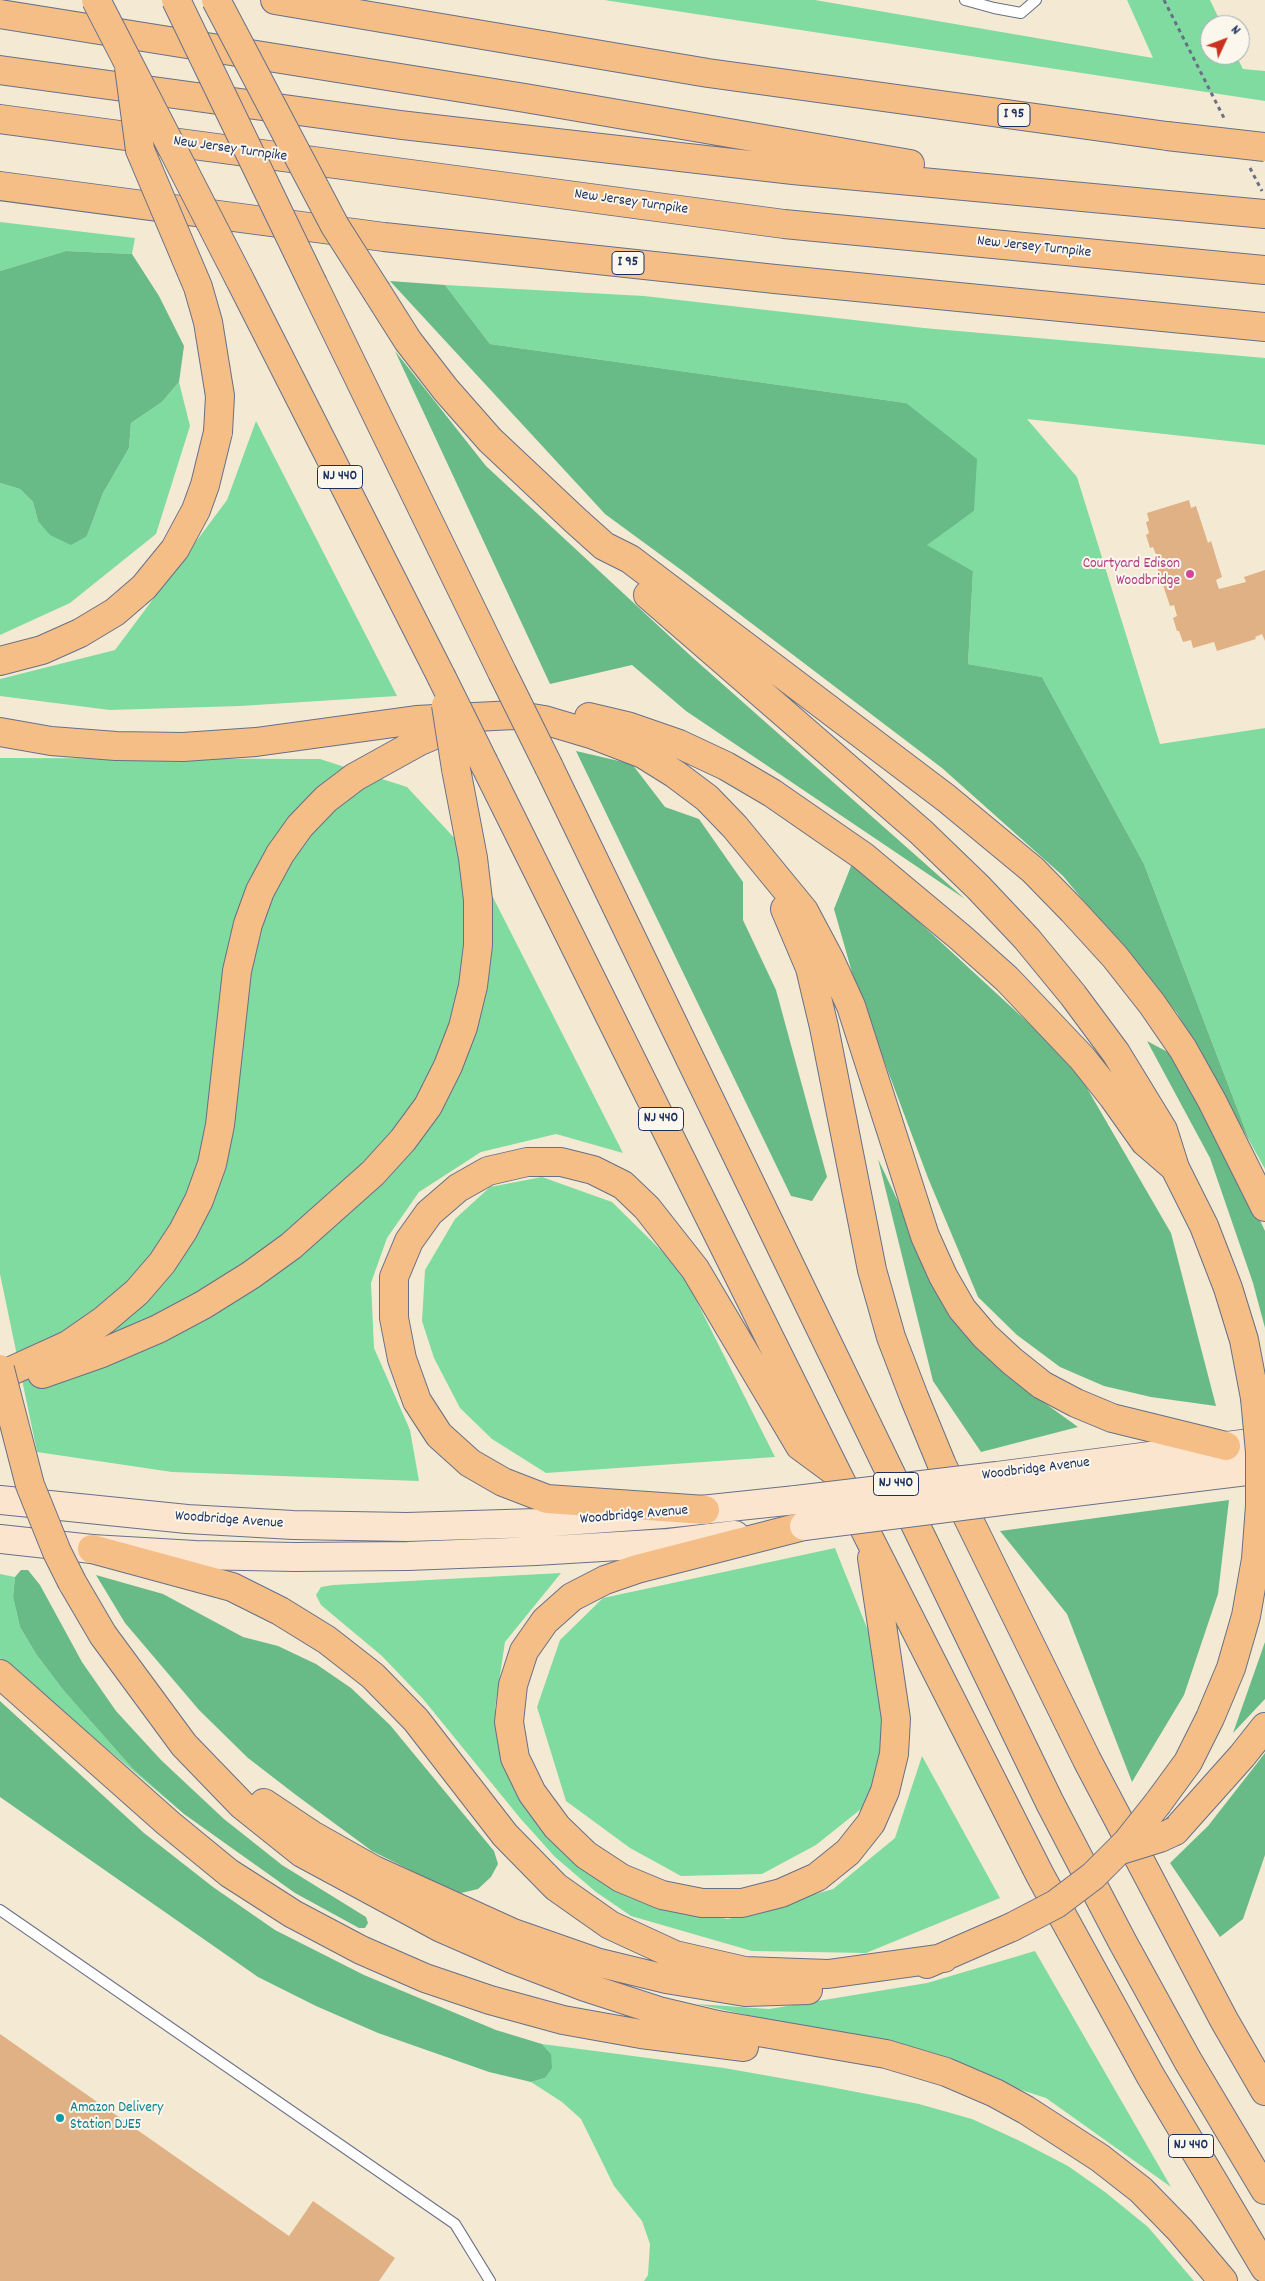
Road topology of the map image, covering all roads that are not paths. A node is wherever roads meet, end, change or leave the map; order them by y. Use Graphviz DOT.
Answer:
graph roads {
  1 [pos="96,0"];
  2 [pos="176,0"];
  3 [pos="216,0"];
  4 [pos="275,0"];
  5 [pos="965,0"];
  6 [pos="1036,0"];
  7 [pos="0,14"];
  8 [pos="129,67"];
  9 [pos="0,70"];
  10 [pos="0,119"];
  11 [pos="1256,155"];
  12 [pos="0,186"];
  13 [pos="1204,209"];
  14 [pos="1265,214"];
  15 [pos="1265,270"];
  16 [pos="1262,326"];
  17 [pos="604,546"];
  18 [pos="0,661"];
  19 [pos="441,676"];
  20 [pos="485,715"];
  21 [pos="544,720"];
  22 [pos="0,732"];
  23 [pos="758,857"];
  24 [pos="1175,1168"];
  25 [pos="1265,1207"];
  26 [pos="0,1369"];
  27 [pos="0,1376"];
  28 [pos="0,1383"];
  29 [pos="1265,1441"];
  30 [pos="1226,1446"];
  31 [pos="1265,1469"];
  32 [pos="838,1474"];
  33 [pos="0,1500"];
  34 [pos="705,1510"];
  35 [pos="804,1526"];
  36 [pos="869,1538"];
  37 [pos="0,1539"];
  38 [pos="92,1550"];
  39 [pos="0,1674"];
  40 [pos="134,1680"];
  41 [pos="1265,1727"];
  42 [pos="1118,1851"];
  43 [pos="0,1910"];
  44 [pos="944,1958"];
  45 [pos="1265,2091"];
  46 [pos="1026,2110"];
  47 [pos="1265,2190"];
  48 [pos="1265,2268"];
  49 [pos="490,2281"];
  50 [pos="1223,2281"];
  1 -- 8 [label="highway, bridge"];
  2 -- 47 [label="highway, NJ 440, bridge"];
  3 -- 17 [label="highway, bridge"];
  4 -- 11 [label="highway, I 95, bridge"];
  5 -- 6 [label="lane"];
  7 -- 13 [label="highway"];
  8 -- 18 [label="highway, bridge"];
  8 -- 19 [label="highway, NJ 440, bridge"];
  9 -- 13 [label="highway"];
  10 -- 15 [label="highway, New Jersey Turnpike"];
  12 -- 16 [label="highway, I 95"];
  13 -- 14 [label="highway"];
  17 -- 24 [label="highway"];
  17 -- 25 [label="highway"];
  19 -- 28 [label="highway, bridge"];
  19 -- 32 [label="highway, NJ 440, bridge"];
  20 -- 21 [label="highway"];
  20 -- 22 [label="highway"];
  20 -- 27 [label="highway"];
  21 -- 23 [label="highway"];
  21 -- 24 [label="highway"];
  23 -- 30 [label="highway"];
  23 -- 45 [label="highway"];
  24 -- 42 [label="highway, bridge"];
  26 -- 40 [label="highway, bridge"];
  29 -- 30 [label="main road, Woodbridge Avenue"];
  30 -- 34 [label="main road, Woodbridge Avenue, bridge"];
  31 -- 35 [label="main road, Woodbridge Avenue, bridge"];
  32 -- 34 [label="highway"];
  32 -- 36 [label="highway, NJ 440"];
  33 -- 34 [label="main road, Woodbridge Avenue"];
  35 -- 36 [label="highway"];
  35 -- 38 [label="main road, Woodbridge Avenue"];
  36 -- 48 [label="highway, NJ 440"];
  37 -- 38 [label="main road, Woodbridge Avenue"];
  38 -- 44 [label="highway"];
  39 -- 46 [label="highway"];
  40 -- 44 [label="highway"];
  40 -- 46 [label="highway"];
  41 -- 42 [label="highway, bridge"];
  42 -- 44 [label="highway, bridge"];
  43 -- 49 [label="lane"];
  46 -- 50 [label="highway"];
}
